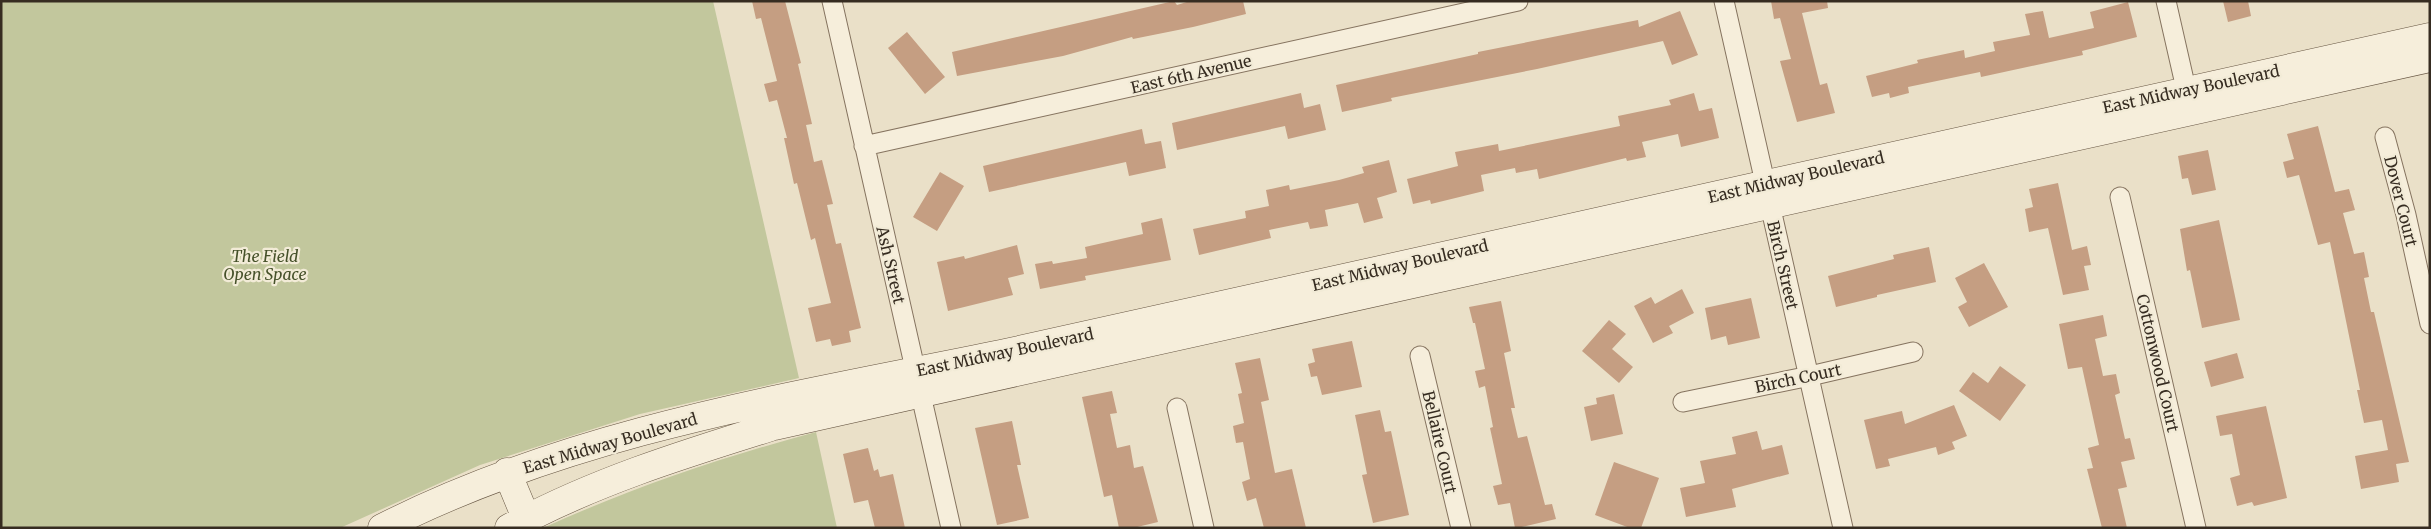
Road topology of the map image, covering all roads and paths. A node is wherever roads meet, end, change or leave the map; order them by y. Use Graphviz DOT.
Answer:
graph roads {
  1 [pos="832,1"];
  2 [pos="1518,1"];
  3 [pos="1724,1"];
  4 [pos="2166,1"];
  5 [pos="2430,37"];
  6 [pos="2430,58"];
  7 [pos="2188,101"];
  8 [pos="2385,137"];
  9 [pos="864,146"];
  10 [pos="1767,194"];
  11 [pos="2120,197"];
  12 [pos="2430,324"];
  13 [pos="1913,352"];
  14 [pos="1420,356"];
  15 [pos="1810,376"];
  16 [pos="918,383"];
  17 [pos="1683,402"];
  18 [pos="1177,408"];
  19 [pos="507,472"];
  20 [pos="518,523"];
  21 [pos="382,528"];
  22 [pos="951,528"];
  23 [pos="1204,528"];
  24 [pos="1460,528"];
  25 [pos="1843,528"];
  26 [pos="2196,528"];
  1 -- 9 [label="street, Ash Street"];
  2 -- 9 [label="street, East 6th Avenue"];
  3 -- 10 [label="street, Birch Street"];
  4 -- 7 [label="street"];
  5 -- 7 [label="main road, East Midway Boulevard"];
  6 -- 7 [label="main road, East Midway Boulevard"];
  7 -- 10 [label="main road, East Midway Boulevard"];
  8 -- 12 [label="street, Dover Court"];
  9 -- 16 [label="street, Ash Street"];
  10 -- 15 [label="street, Birch Street"];
  10 -- 16 [label="main road, East Midway Boulevard"];
  11 -- 26 [label="street, Cottonwood Court"];
  13 -- 15 [label="street, Birch Court"];
  14 -- 24 [label="street, Bellaire Court"];
  15 -- 17 [label="street, Birch Court"];
  15 -- 25 [label="street, Birch Street"];
  16 -- 19 [label="main road, East Midway Boulevard"];
  16 -- 20 [label="main road, East Midway Boulevard"];
  16 -- 22 [label="street, Ash Street"];
  18 -- 23 [label="street"];
  19 -- 20 [label="main road"];
  19 -- 21 [label="main road, East Midway Boulevard"];
}
